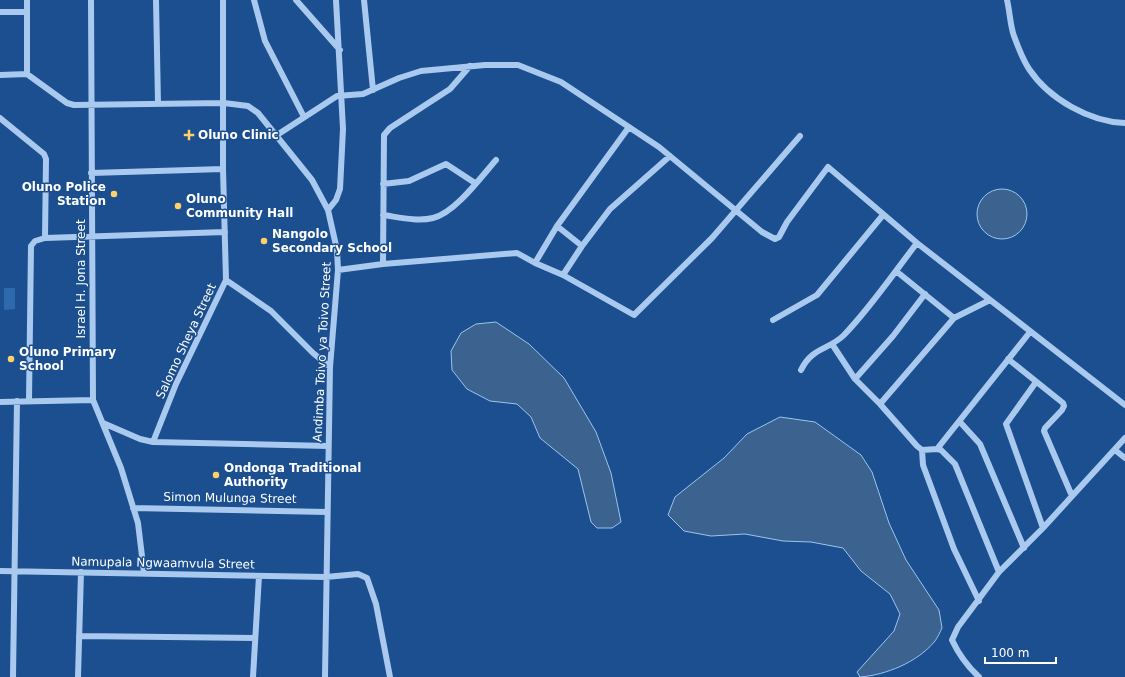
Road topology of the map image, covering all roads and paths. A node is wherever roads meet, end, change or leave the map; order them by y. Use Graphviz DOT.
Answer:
graph roads {
  1 [pos="27,0"];
  2 [pos="91,0"];
  3 [pos="156,0"];
  4 [pos="223,0"];
  5 [pos="254,0"];
  6 [pos="296,0"];
  7 [pos="336,0"];
  8 [pos="364,0"];
  9 [pos="1007,0"];
  10 [pos="0,12"];
  11 [pos="27,12"];
  12 [pos="340,50"];
  13 [pos="470,66"];
  14 [pos="27,74"];
  15 [pos="0,75"];
  16 [pos="374,90"];
  17 [pos="342,95"];
  18 [pos="158,103"];
  19 [pos="224,103"];
  20 [pos="91,105"];
  21 [pos="304,117"];
  22 [pos="0,118"];
  23 [pos="1125,123"];
  24 [pos="629,127"];
  25 [pos="277,135"];
  26 [pos="800,136"];
  27 [pos="670,156"];
  28 [pos="496,160"];
  29 [pos="222,169"];
  30 [pos="92,173"];
  31 [pos="475,183"];
  32 [pos="383,184"];
  33 [pos="328,210"];
  34 [pos="737,211"];
  35 [pos="883,215"];
  36 [pos="383,216"];
  37 [pos="557,226"];
  38 [pos="225,232"];
  39 [pos="92,236"];
  40 [pos="45,238"];
  41 [pos="917,243"];
  42 [pos="582,246"];
  43 [pos="534,263"];
  44 [pos="384,264"];
  45 [pos="338,270"];
  46 [pos="896,270"];
  47 [pos="563,275"];
  48 [pos="226,280"];
  49 [pos="925,294"];
  50 [pos="990,300"];
  51 [pos="954,318"];
  52 [pos="773,320"];
  53 [pos="1030,332"];
  54 [pos="832,344"];
  55 [pos="1008,359"];
  56 [pos="330,367"];
  57 [pos="801,370"];
  58 [pos="855,379"];
  59 [pos="1036,382"];
  60 [pos="93,400"];
  61 [pos="17,401"];
  62 [pos="29,401"];
  63 [pos="0,402"];
  64 [pos="880,404"];
  65 [pos="1125,405"];
  66 [pos="960,422"];
  67 [pos="103,423"];
  68 [pos="1125,438"];
  69 [pos="153,442"];
  70 [pos="328,446"];
  71 [pos="937,448"];
  72 [pos="922,450"];
  73 [pos="1115,450"];
  74 [pos="1125,458"];
  75 [pos="1072,496"];
  76 [pos="133,508"];
  77 [pos="327,512"];
  78 [pos="1043,528"];
  79 [pos="1024,548"];
  80 [pos="0,571"];
  81 [pos="14,571"];
  82 [pos="80,572"];
  83 [pos="999,572"];
  84 [pos="144,573"];
  85 [pos="259,576"];
  86 [pos="326,577"];
  87 [pos="979,601"];
  88 [pos="79,636"];
  89 [pos="255,638"];
  90 [pos="13,677"];
  91 [pos="78,677"];
  92 [pos="253,677"];
  93 [pos="325,677"];
  94 [pos="390,677"];
  95 [pos="979,677"];
  1 -- 11 [label="street"];
  2 -- 20 [label="street, Israel H. Jona Street"];
  3 -- 18 [label="street"];
  4 -- 19 [label="street, Salomo Sheya Street"];
  5 -- 21 [label="street"];
  6 -- 12 [label="street"];
  7 -- 12 [label="street"];
  8 -- 16 [label="street"];
  9 -- 23 [label="street"];
  10 -- 11 [label="street"];
  11 -- 14 [label="street"];
  12 -- 17 [label="street"];
  13 -- 16 [label="street"];
  13 -- 24 [label="street"];
  13 -- 32 [label="street"];
  14 -- 15 [label="street"];
  14 -- 20 [label="street, Andimba Toivo ya Toivo Street"];
  16 -- 17 [label="street"];
  17 -- 21 [label="street"];
  17 -- 33 [label="street"];
  18 -- 19 [label="street, Andimba Toivo ya Toivo Street"];
  18 -- 20 [label="street, Andimba Toivo ya Toivo Street"];
  19 -- 25 [label="street, Andimba Toivo ya Toivo Street"];
  19 -- 29 [label="street, Salomo Sheya Street"];
  20 -- 30 [label="street, Israel H. Jona Street"];
  21 -- 25 [label="street"];
  22 -- 40 [label="street"];
  24 -- 27 [label="street"];
  24 -- 37 [label="street"];
  25 -- 33 [label="street, Andimba Toivo ya Toivo Street"];
  26 -- 34 [label="street"];
  27 -- 34 [label="street"];
  27 -- 42 [label="street"];
  28 -- 31 [label="street"];
  29 -- 30 [label="street"];
  29 -- 38 [label="street, Salomo Sheya Street"];
  30 -- 39 [label="street, Israel H. Jona Street"];
  31 -- 32 [label="street"];
  31 -- 36 [label="street"];
  32 -- 36 [label="street"];
  33 -- 45 [label="street, Andimba Toivo ya Toivo Street"];
  34 -- 35 [label="street"];
  34 -- 47 [label="street"];
  35 -- 41 [label="street"];
  35 -- 52 [label="street"];
  36 -- 44 [label="street"];
  37 -- 42 [label="street"];
  37 -- 43 [label="street"];
  38 -- 39 [label="street"];
  38 -- 48 [label="street, Salomo Sheya Street"];
  39 -- 40 [label="street"];
  39 -- 60 [label="street, Israel H. Jona Street"];
  40 -- 62 [label="street"];
  41 -- 46 [label="street"];
  41 -- 50 [label="street"];
  42 -- 47 [label="street"];
  43 -- 44 [label="street"];
  43 -- 47 [label="street"];
  44 -- 45 [label="street"];
  45 -- 56 [label="street, Andimba Toivo ya Toivo Street"];
  46 -- 49 [label="street"];
  46 -- 54 [label="street"];
  48 -- 56 [label="street"];
  48 -- 69 [label="street, Salomo Sheya Street"];
  49 -- 51 [label="street"];
  49 -- 58 [label="street"];
  50 -- 51 [label="street"];
  50 -- 53 [label="street"];
  51 -- 64 [label="street"];
  53 -- 55 [label="street"];
  53 -- 65 [label="street"];
  54 -- 57 [label="street"];
  54 -- 58 [label="street"];
  55 -- 59 [label="street"];
  55 -- 66 [label="street"];
  56 -- 70 [label="street, Andimba Toivo ya Toivo Street"];
  58 -- 64 [label="street"];
  59 -- 75 [label="street"];
  59 -- 78 [label="street"];
  60 -- 62 [label="street"];
  60 -- 67 [label="street, Israel H. Jona Street"];
  61 -- 62 [label="street"];
  61 -- 63 [label="street"];
  61 -- 81 [label="street"];
  64 -- 72 [label="street"];
  66 -- 71 [label="street"];
  66 -- 79 [label="street"];
  67 -- 69 [label="street"];
  67 -- 76 [label="street, Israel H. Jona Street"];
  68 -- 73 [label="street"];
  69 -- 70 [label="street"];
  70 -- 77 [label="street, Andimba Toivo ya Toivo Street"];
  71 -- 72 [label="street"];
  71 -- 83 [label="street"];
  72 -- 87 [label="street"];
  73 -- 74 [label="street"];
  73 -- 75 [label="street"];
  75 -- 78 [label="street"];
  76 -- 77 [label="street, Simon Mulunga Street"];
  76 -- 84 [label="street, Israel H. Jona Street"];
  77 -- 86 [label="street, Andimba Toivo ya Toivo Street"];
  78 -- 79 [label="street"];
  79 -- 83 [label="street"];
  80 -- 81 [label="street, Namupala Ngwaamvula Street"];
  81 -- 82 [label="street, Namupala Ngwaamvula Street"];
  81 -- 90 [label="street"];
  82 -- 84 [label="street, Namupala Ngwaamvula Street"];
  82 -- 88 [label="street"];
  83 -- 87 [label="street"];
  84 -- 85 [label="street, Namupala Ngwaamvula Street"];
  85 -- 86 [label="street, Namupala Ngwaamvula Street"];
  85 -- 89 [label="street"];
  86 -- 93 [label="street, Andimba Toivo ya Toivo Street"];
  86 -- 94 [label="street, Namupala Ngwaamvula Street"];
  87 -- 95 [label="street"];
  88 -- 89 [label="street"];
  88 -- 91 [label="street"];
  89 -- 92 [label="street"];
}
